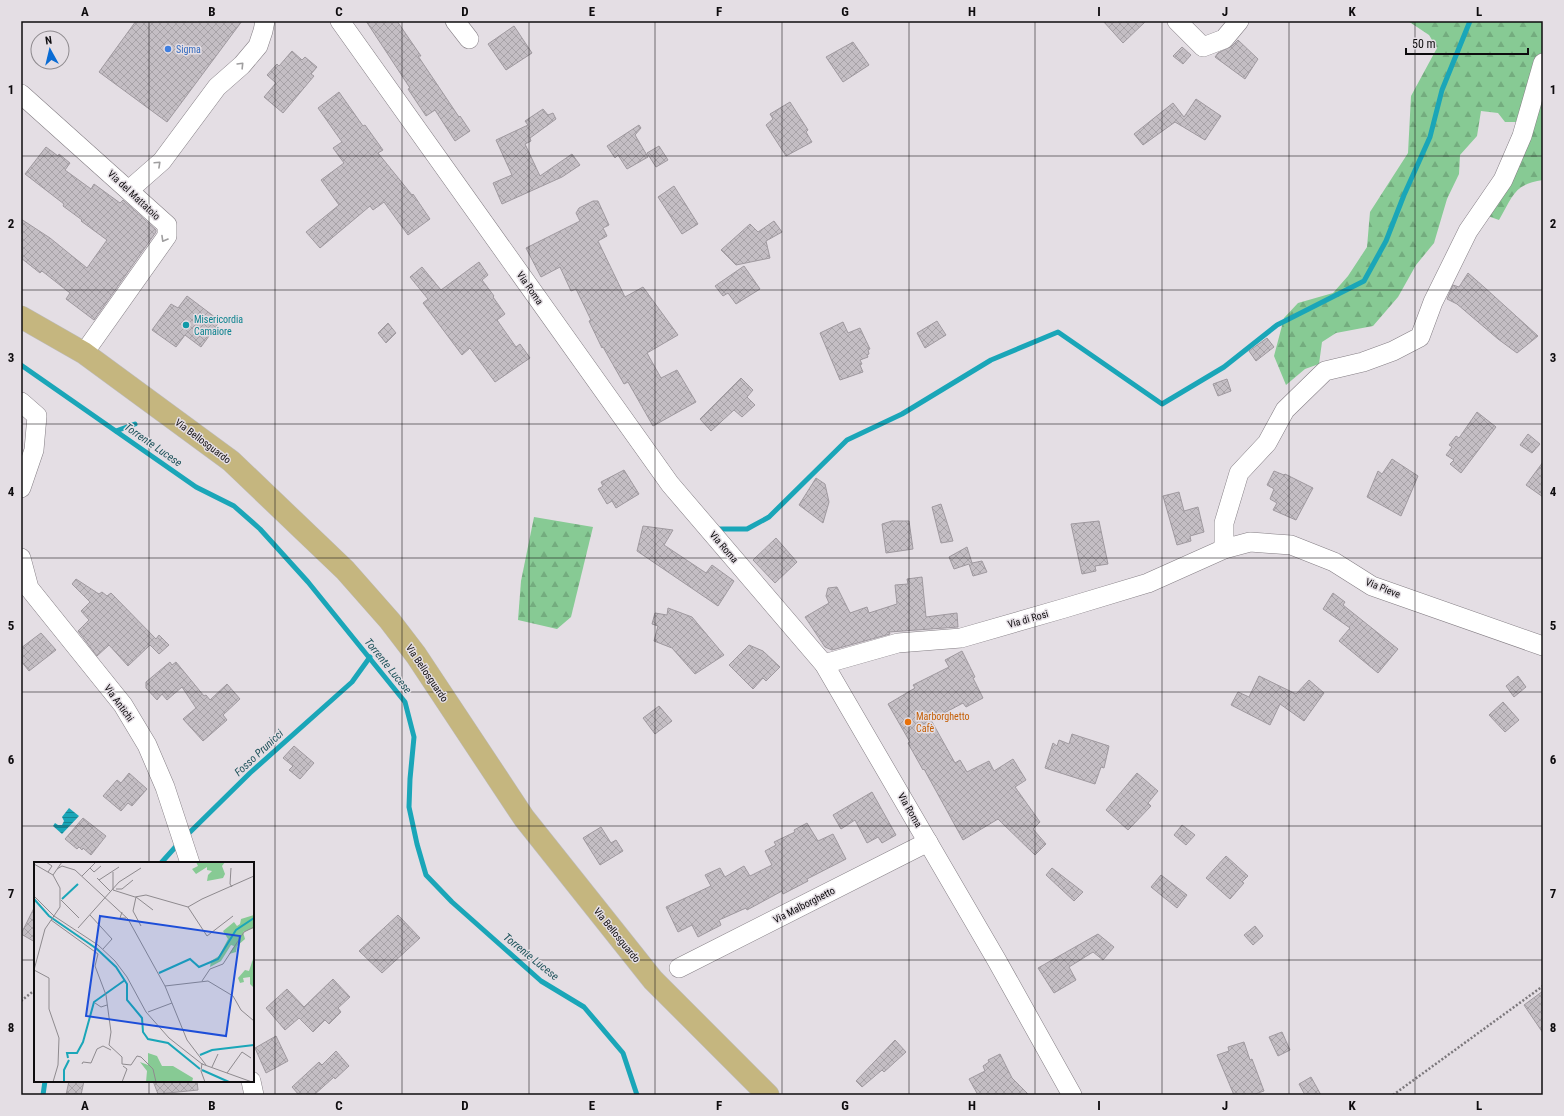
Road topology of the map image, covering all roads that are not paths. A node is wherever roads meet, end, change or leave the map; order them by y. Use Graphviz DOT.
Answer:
graph roads {
  1 [pos="265,21"];
  2 [pos="340,21"];
  3 [pos="455,21"];
  4 [pos="1177,21"];
  5 [pos="1239,21"];
  6 [pos="469,39"];
  7 [pos="1543,63"];
  8 [pos="21,94"];
  9 [pos="129,190"];
  10 [pos="21,317"];
  11 [pos="84,353"];
  12 [pos="21,402"];
  13 [pos="21,488"];
  14 [pos="1224,549"];
  15 [pos="21,558"];
  16 [pos="1543,646"];
  17 [pos="824,664"];
  18 [pos="928,842"];
  19 [pos="185,847"];
  20 [pos="679,968"];
  21 [pos="251,1082"];
  22 [pos="254,1095"];
  23 [pos="768,1095"];
  24 [pos="1072,1095"];
  9 -- 1 [label="street, one-way"];
  2 -- 17 [label="street, Via Roma"];
  3 -- 6 [label="street"];
  4 -- 5 [label="street"];
  7 -- 14 [label="street"];
  8 -- 9 [label="street, Via del Mattatoio"];
  9 -- 11 [label="street, Via del Mattatoio, one-way"];
  10 -- 11 [label="main road, Via Bellosguardo"];
  11 -- 23 [label="main road, Via Bellosguardo"];
  12 -- 13 [label="street"];
  14 -- 16 [label="street, Via Pieve"];
  14 -- 17 [label="street, Via di Rosi"];
  15 -- 19 [label="street, Via Antichi"];
  17 -- 18 [label="street, Via Roma"];
  18 -- 20 [label="street, Via Malborghetto"];
  18 -- 24 [label="street, Via Roma"];
  21 -- 22 [label="street"];
}
